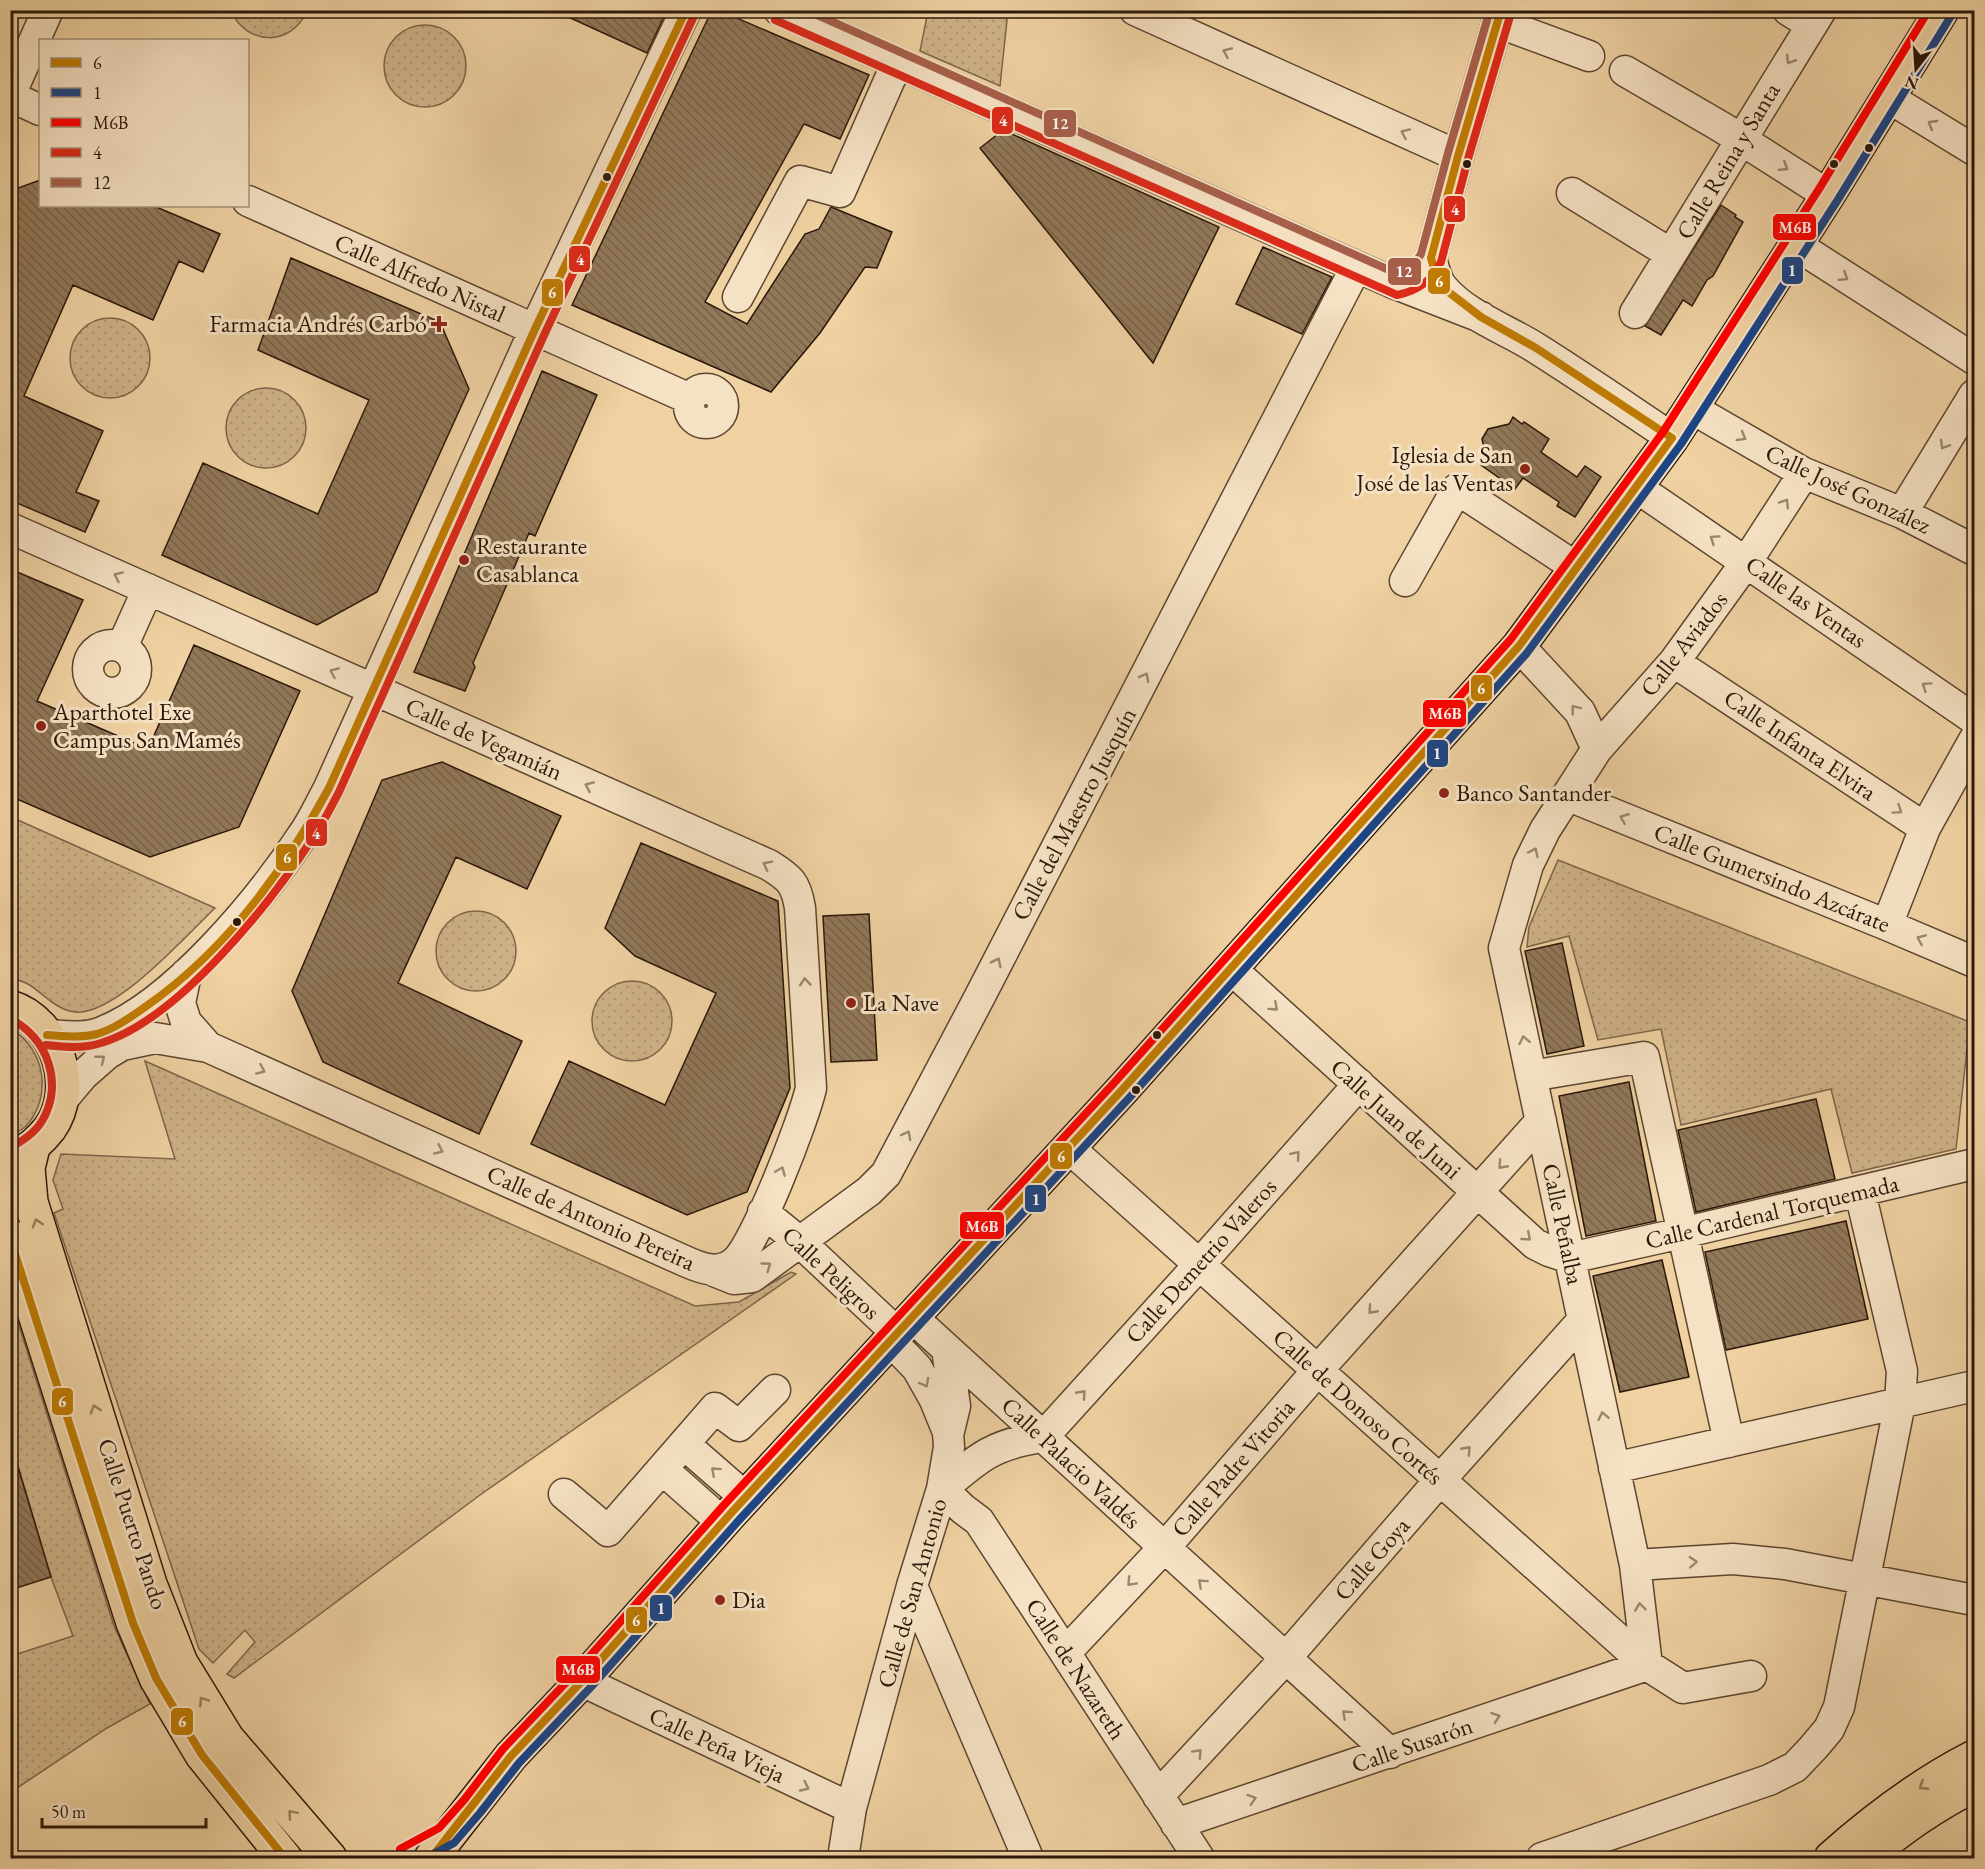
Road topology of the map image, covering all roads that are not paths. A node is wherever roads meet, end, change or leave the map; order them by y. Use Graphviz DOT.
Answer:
graph roads {
  1 [pos="48,10"];
  2 [pos="686,10"];
  3 [pos="779,10"];
  4 [pos="1135,10"];
  5 [pos="1942,10"];
  6 [pos="1807,15"];
  7 [pos="1499,16"];
  8 [pos="1589,56"];
  9 [pos="897,63"];
  10 [pos="1625,71"];
  11 [pos="10,96"];
  12 [pos="1889,98"];
  13 [pos="39,110"];
  14 [pos="1741,140"];
  15 [pos="1974,150"];
  16 [pos="1458,156"];
  17 [pos="1572,193"];
  18 [pos="1828,195"];
  19 [pos="249,201"];
  20 [pos="1796,245"];
  21 [pos="1671,254"];
  22 [pos="1431,258"];
  23 [pos="1359,268"];
  24 [pos="1397,285"];
  25 [pos="738,297"];
  26 [pos="1635,313"];
  27 [pos="1481,318"];
  28 [pos="535,329"];
  29 [pos="1974,359"];
  30 [pos="1974,395"];
  31 [pos="690,399"];
  32 [pos="1691,408"];
  33 [pos="1672,438"];
  34 [pos="1804,473"];
  35 [pos="1636,487"];
  36 [pos="1902,513"];
  37 [pos="10,528"];
  38 [pos="1974,550"];
  39 [pos="1747,561"];
  40 [pos="1576,568"];
  41 [pos="1405,581"];
  42 [pos="148,589"];
  43 [pos="1519,646"];
  44 [pos="122,647"];
  45 [pos="1674,662"];
  46 [pos="373,690"];
  47 [pos="1974,719"];
  48 [pos="1974,740"];
  49 [pos="1597,749"];
  50 [pos="1569,796"];
  51 [pos="1925,828"];
  52 [pos="800,908"];
  53 [pos="1887,925"];
  54 [pos="1974,963"];
  55 [pos="1230,968"];
  56 [pos="186,974"];
  57 [pos="10,1006"];
  58 [pos="47,1035"];
  59 [pos="208,1047"];
  60 [pos="1531,1076"];
  61 [pos="1359,1084"];
  62 [pos="61,1101"];
  63 [pos="1541,1121"];
  64 [pos="1069,1148"];
  65 [pos="22,1154"];
  66 [pos="1974,1164"];
  67 [pos="1860,1191"];
  68 [pos="1477,1192"];
  69 [pos="763,1212"];
  70 [pos="1682,1233"];
  71 [pos="10,1236"];
  72 [pos="801,1243"];
  73 [pos="1570,1258"];
  74 [pos="1199,1265"];
  75 [pos="714,1271"];
  76 [pos="1583,1320"];
  77 [pos="901,1331"];
  78 [pos="947,1349"];
  79 [pos="1317,1371"];
  80 [pos="1974,1386"];
  81 [pos="775,1390"];
  82 [pos="1001,1398"];
  83 [pos="1900,1402"];
  84 [pos="948,1432"];
  85 [pos="1043,1437"];
  86 [pos="1729,1442"];
  87 [pos="684,1444"];
  88 [pos="983,1455"];
  89 [pos="1614,1468"];
  90 [pos="662,1469"];
  91 [pos="1440,1480"];
  92 [pos="942,1489"];
  93 [pos="564,1494"];
  94 [pos="746,1498"];
  95 [pos="723,1523"];
  96 [pos="1163,1548"];
  97 [pos="1635,1565"];
  98 [pos="1865,1579"];
  99 [pos="912,1586"];
  100 [pos="1974,1599"];
  101 [pos="1066,1652"];
  102 [pos="1285,1659"];
  103 [pos="1647,1665"];
  104 [pos="168,1671"];
  105 [pos="1751,1676"];
  106 [pos="582,1681"];
  107 [pos="214,1746"];
  108 [pos="1390,1753"];
  109 [pos="1974,1757"];
  110 [pos="1974,1785"];
  111 [pos="1158,1796"];
  112 [pos="851,1808"];
  113 [pos="1176,1824"];
  114 [pos="438,1847"];
  115 [pos="285,1858"];
  116 [pos="330,1858"];
  117 [pos="405,1858"];
  118 [pos="843,1858"];
  119 [pos="1028,1858"];
  120 [pos="1199,1858"];
  121 [pos="1542,1858"];
  122 [pos="1832,1858"];
  123 [pos="1867,1858"];
  1 -- 11 [label="street"];
  2 -- 28 [label="street"];
  3 -- 9 [label="street"];
  16 -- 4 [label="street, one-way"];
  5 -- 12 [label="main road"];
  6 -- 14 [label="street, Calle Reina y Santa, one-way"];
  7 -- 8 [label="street"];
  7 -- 16 [label="street"];
  9 -- 23 [label="street"];
  9 -- 25 [label="street"];
  10 -- 14 [label="street"];
  11 -- 13 [label="street"];
  15 -- 12 [label="street, one-way"];
  12 -- 18 [label="main road"];
  14 -- 18 [label="street, one-way"];
  14 -- 21 [label="street, Calle Reina y Santa"];
  16 -- 22 [label="street"];
  17 -- 21 [label="street"];
  18 -- 20 [label="main road"];
  19 -- 28 [label="street, Calle Alfredo Nistal"];
  20 -- 29 [label="street, one-way"];
  20 -- 32 [label="main road"];
  21 -- 26 [label="street, Calle Reina y Santa"];
  22 -- 24 [label="street"];
  22 -- 27 [label="street"];
  23 -- 24 [label="street"];
  72 -- 23 [label="street, Calle del Maestro Jusquín, one-way"];
  24 -- 27 [label="street"];
  27 -- 33 [label="street"];
  28 -- 31 [label="street, Calle Alfredo Nistal"];
  28 -- 46 [label="street"];
  30 -- 36 [label="street, one-way"];
  32 -- 33 [label="main road"];
  32 -- 34 [label="street, Calle José González, one-way"];
  33 -- 35 [label="main road"];
  34 -- 36 [label="street, Calle José González"];
  39 -- 34 [label="street, Calle Aviados, one-way"];
  39 -- 35 [label="street, Calle las Ventas, one-way"];
  35 -- 40 [label="main road"];
  36 -- 38 [label="street, Calle José González"];
  42 -- 37 [label="street, Calle de Vegamián, one-way"];
  39 -- 45 [label="street, Calle Aviados"];
  47 -- 39 [label="street, Calle las Ventas, one-way"];
  40 -- 41 [label="street"];
  40 -- 43 [label="main road"];
  42 -- 44 [label="street"];
  46 -- 42 [label="street, Calle de Vegamián, one-way"];
  49 -- 43 [label="street, one-way"];
  43 -- 55 [label="main road"];
  45 -- 49 [label="street, Calle Aviados"];
  45 -- 51 [label="street, Calle Infanta Elvira, one-way"];
  52 -- 46 [label="street, Calle de Vegamián, one-way"];
  46 -- 56 [label="street"];
  48 -- 51 [label="street"];
  49 -- 50 [label="street, Calle Aviados"];
  53 -- 50 [label="street, Calle Gumersindo Azcárate, one-way"];
  60 -- 50 [label="street, Calle Peñalba, one-way"];
  51 -- 53 [label="street"];
  69 -- 52 [label="street, Calle de Antonio Pereira, one-way"];
  54 -- 53 [label="street, Calle Gumersindo Azcárate, one-way"];
  55 -- 61 [label="street, Calle Juan de Juni, one-way"];
  55 -- 64 [label="main road"];
  56 -- 58 [label="street"];
  56 -- 59 [label="street, Calle de Antonio Pereira"];
  57 -- 58 [label="main road"];
  58 -- 62 [label="main road"];
  62 -- 59 [label="street, Calle de Antonio Pereira, one-way"];
  59 -- 75 [label="street, Calle de Antonio Pereira, one-way"];
  60 -- 63 [label="street, Calle Peñalba"];
  60 -- 70 [label="street"];
  61 -- 68 [label="street, Calle Juan de Juni"];
  74 -- 61 [label="street, Calle Demetrio Valeros, one-way"];
  62 -- 65 [label="main road"];
  63 -- 68 [label="street, Calle Padre Vitoria, one-way"];
  63 -- 73 [label="street, Calle Peñalba"];
  64 -- 74 [label="street, Calle de Donoso Cortés"];
  64 -- 77 [label="main road"];
  104 -- 65 [label="main road, Calle Puerto Pando, one-way"];
  66 -- 67 [label="street, Calle Cardenal Torquemada"];
  67 -- 70 [label="street, Calle Cardenal Torquemada"];
  67 -- 83 [label="street"];
  68 -- 73 [label="street, Calle Juan de Juni, one-way"];
  68 -- 79 [label="street, Calle Padre Vitoria, one-way"];
  69 -- 72 [label="street, Calle Peligros"];
  69 -- 75 [label="street, Calle de Antonio Pereira"];
  70 -- 73 [label="street, Calle Cardenal Torquemada"];
  70 -- 86 [label="street"];
  71 -- 104 [label="main road, Calle Puerto Pando"];
  75 -- 72 [label="street, Calle del Maestro Jusquín, one-way"];
  72 -- 77 [label="street, Calle Peligros"];
  73 -- 76 [label="street, Calle Peñalba"];
  74 -- 79 [label="street, Calle de Donoso Cortés"];
  85 -- 74 [label="street, Calle Demetrio Valeros, one-way"];
  89 -- 76 [label="street, Calle Peñalba, one-way"];
  91 -- 76 [label="street, Calle Goya, one-way"];
  77 -- 78 [label="street, Calle Palacio Valdés"];
  77 -- 84 [label="street, Calle de San Antonio, one-way"];
  77 -- 94 [label="main road"];
  78 -- 82 [label="street, Calle Palacio Valdés"];
  78 -- 84 [label="street"];
  79 -- 91 [label="street, Calle de Donoso Cortés"];
  79 -- 96 [label="street, Calle Padre Vitoria"];
  80 -- 83 [label="street"];
  81 -- 87 [label="street"];
  82 -- 84 [label="street"];
  82 -- 85 [label="street, Calle Palacio Valdés"];
  83 -- 86 [label="street"];
  83 -- 98 [label="street"];
  84 -- 88 [label="street"];
  84 -- 92 [label="street, Calle de San Antonio"];
  85 -- 88 [label="street"];
  85 -- 96 [label="street, Calle Palacio Valdés"];
  86 -- 89 [label="street"];
  87 -- 90 [label="street"];
  94 -- 87 [label="street, one-way"];
  88 -- 92 [label="street"];
  89 -- 97 [label="street, Calle Peñalba"];
  90 -- 93 [label="street"];
  90 -- 95 [label="street"];
  91 -- 102 [label="street, Calle Goya"];
  91 -- 103 [label="street, Calle de Donoso Cortés"];
  92 -- 99 [label="street, Calle de San Antonio"];
  92 -- 101 [label="street, Calle de Nazareth"];
  94 -- 95 [label="main road"];
  95 -- 106 [label="main road"];
  96 -- 101 [label="street, Calle Padre Vitoria, one-way"];
  102 -- 96 [label="street, Calle Palacio Valdés, one-way"];
  97 -- 98 [label="street, one-way"];
  103 -- 97 [label="street, Calle Peñalba, one-way"];
  98 -- 100 [label="street"];
  98 -- 121 [label="street"];
  99 -- 112 [label="street, Calle de San Antonio"];
  99 -- 119 [label="street"];
  101 -- 111 [label="street, Calle de Nazareth"];
  108 -- 102 [label="street, Calle Palacio Valdés, one-way"];
  111 -- 102 [label="street, Calle Goya, one-way"];
  103 -- 105 [label="street, Calle de Donoso Cortés"];
  108 -- 103 [label="street, Calle Susarón, one-way"];
  104 -- 107 [label="main road, Calle Puerto Pando"];
  106 -- 112 [label="street, Calle Peña Vieja, one-way"];
  106 -- 114 [label="main road"];
  107 -- 115 [label="main road, Calle Puerto Pando"];
  116 -- 107 [label="main road, Calle Puerto Pando, one-way"];
  113 -- 108 [label="street, Calle Susarón, one-way"];
  109 -- 122 [label="main road, one-way"];
  110 -- 123 [label="main road"];
  111 -- 113 [label="street, Calle de Nazareth"];
  112 -- 118 [label="street, Calle de San Antonio"];
  113 -- 120 [label="street, Calle de Nazareth"];
  114 -- 117 [label="main road"];
}
